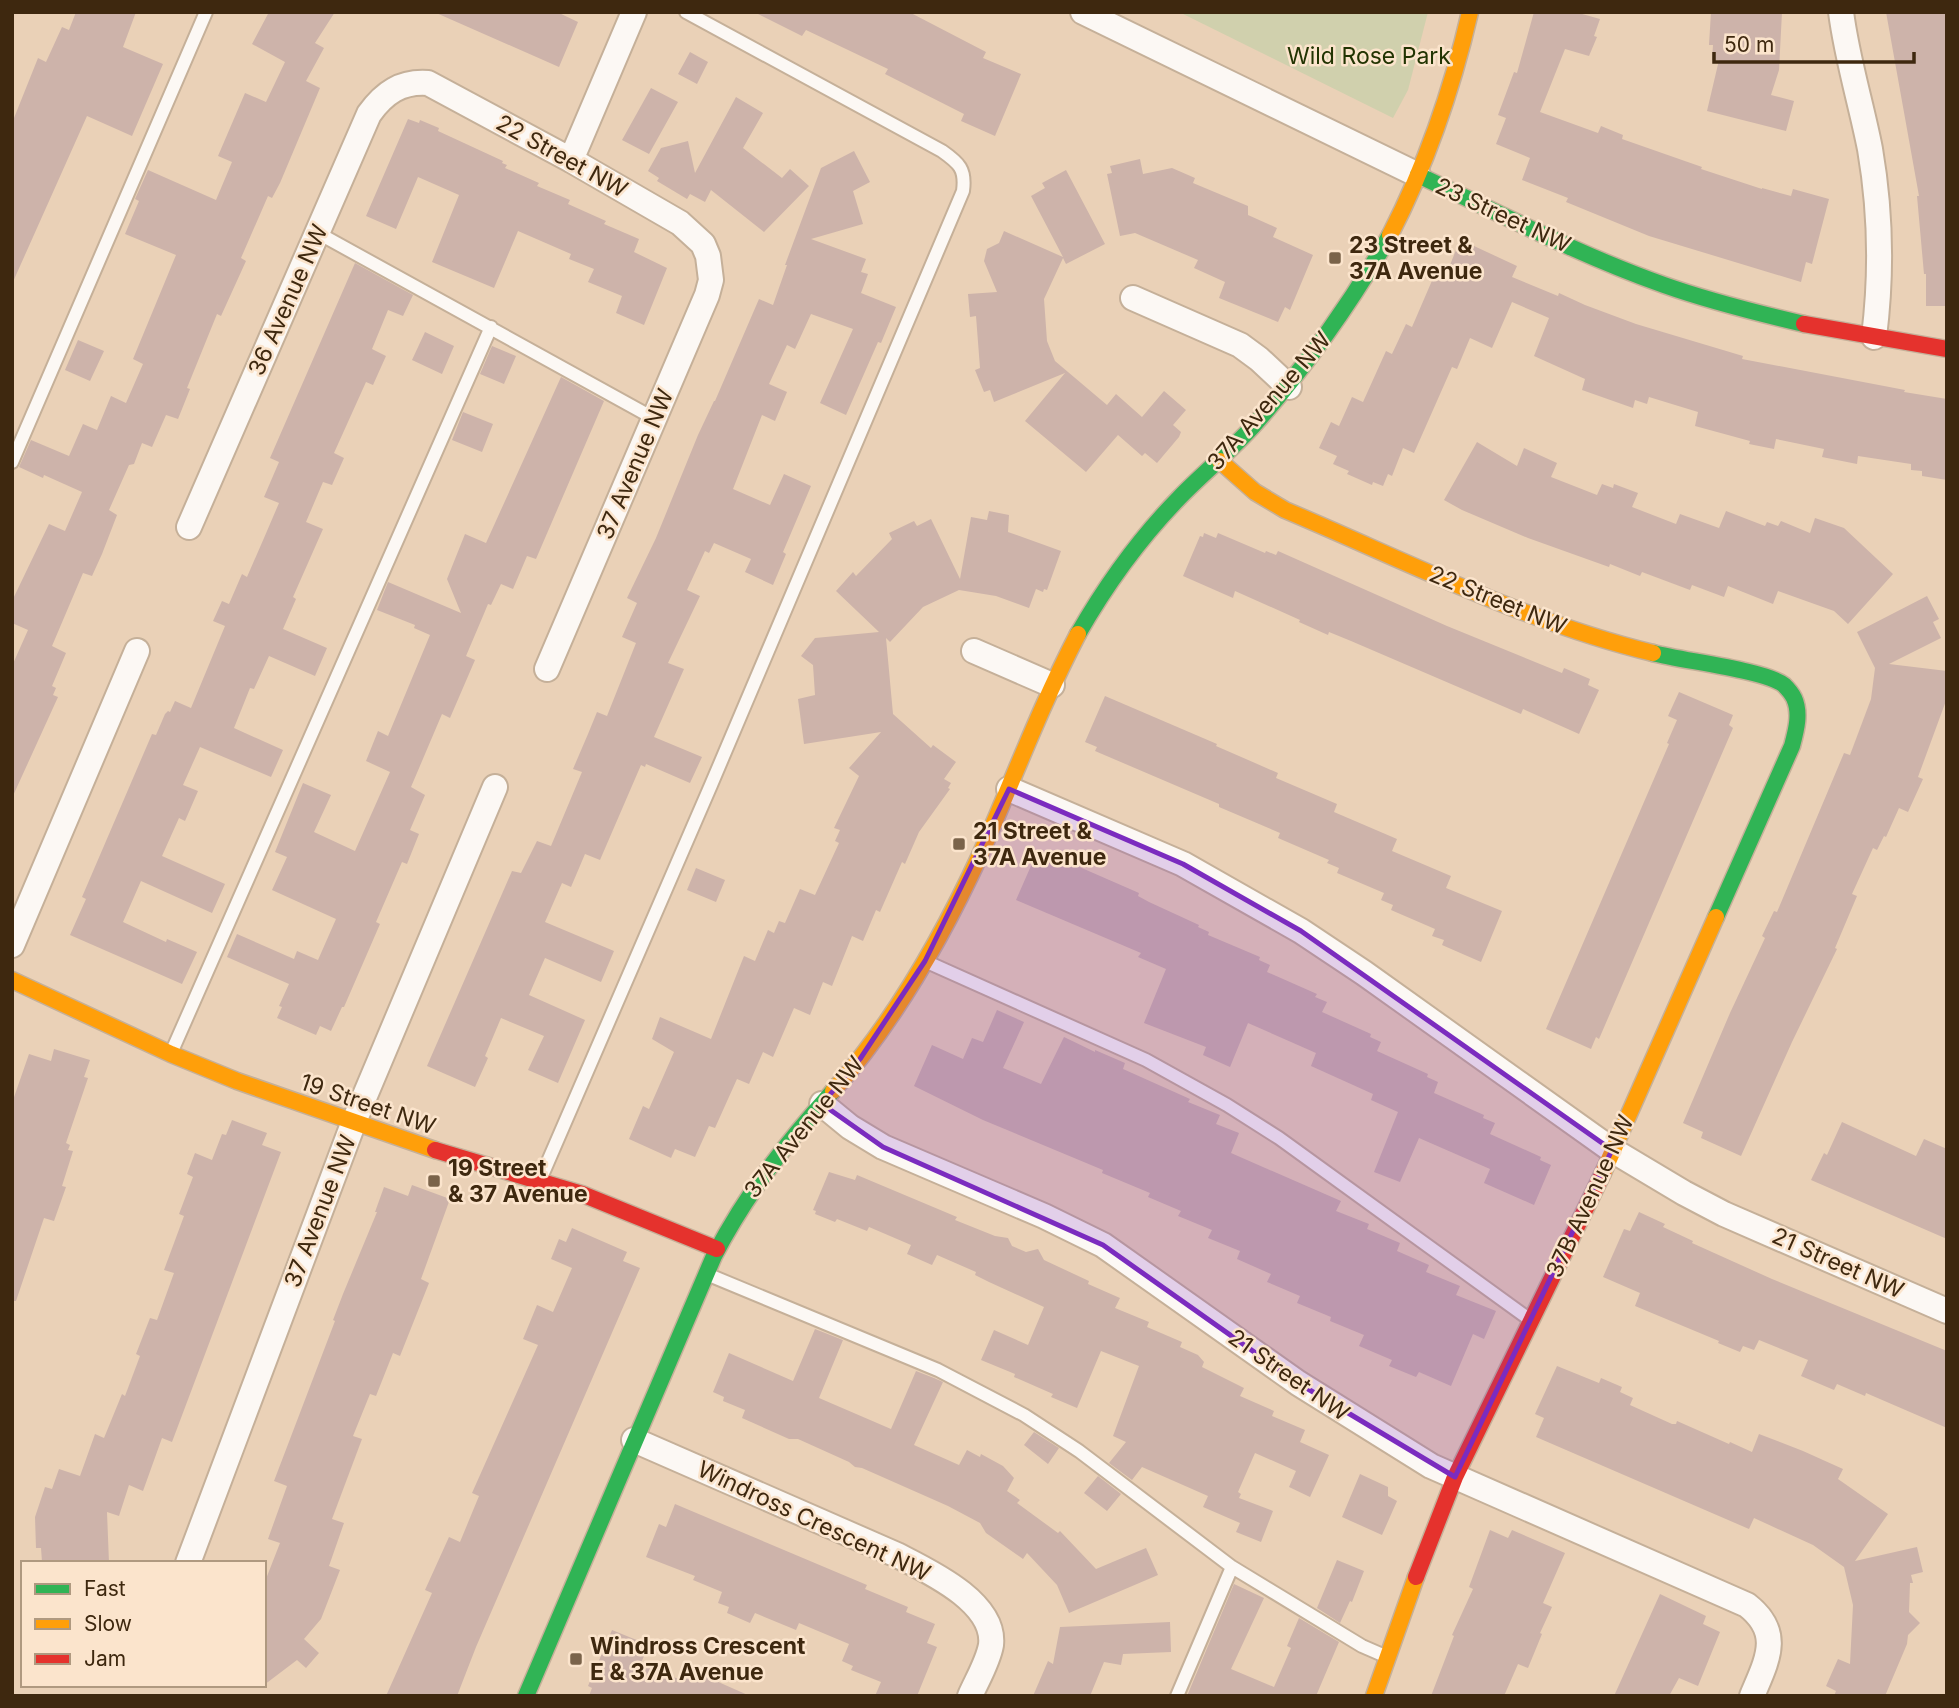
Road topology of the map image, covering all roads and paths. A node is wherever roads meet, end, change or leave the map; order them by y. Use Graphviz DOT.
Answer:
graph roads {
  1 [pos="206,12"];
  2 [pos="634,12"];
  3 [pos="686,12"];
  4 [pos="1083,12"];
  5 [pos="1471,12"];
  6 [pos="1841,12"];
  7 [pos="402,85"];
  8 [pos="571,160"];
  9 [pos="1418,175"];
  10 [pos="318,233"];
  11 [pos="708,256"];
  12 [pos="1133,298"];
  13 [pos="491,327"];
  14 [pos="1874,337"];
  15 [pos="1947,349"];
  16 [pos="1289,387"];
  17 [pos="655,419"];
  18 [pos="1220,461"];
  19 [pos="12,462"];
  20 [pos="189,527"];
  21 [pos="137,651"];
  22 [pos="974,651"];
  23 [pos="547,669"];
  24 [pos="1052,685"];
  25 [pos="1793,695"];
  26 [pos="495,787"];
  27 [pos="1009,789"];
  28 [pos="12,945"];
  29 [pos="925,961"];
  30 [pos="12,980"];
  31 [pos="171,1054"];
  32 [pos="822,1104"];
  33 [pos="353,1124"];
  34 [pos="1612,1150"];
  35 [pos="540,1180"];
  36 [pos="717,1250"];
  37 [pos="706,1274"];
  38 [pos="1947,1311"];
  39 [pos="1532,1322"];
  40 [pos="634,1440"];
  41 [pos="1455,1477"];
  42 [pos="189,1561"];
  43 [pos="1232,1567"];
  44 [pos="1389,1658"];
  45 [pos="526,1696"];
  46 [pos="970,1696"];
  47 [pos="1177,1696"];
  48 [pos="1374,1696"];
  49 [pos="1752,1696"];
  1 -- 19 [label="lane"];
  2 -- 8 [label="street"];
  3 -- 35 [label="lane"];
  4 -- 9 [label="street, 23 Street NW"];
  5 -- 9 [label="street, 37A Avenue NW"];
  6 -- 14 [label="street"];
  7 -- 8 [label="street, 22 Street NW"];
  7 -- 10 [label="street, 36 Avenue NW"];
  8 -- 11 [label="street, 22 Street NW"];
  9 -- 14 [label="street, 23 Street NW"];
  9 -- 16 [label="street, 37A Avenue NW"];
  10 -- 13 [label="lane"];
  10 -- 20 [label="street, 36 Avenue NW"];
  11 -- 17 [label="street, 37 Avenue NW"];
  12 -- 16 [label="street"];
  13 -- 17 [label="lane"];
  13 -- 31 [label="lane"];
  14 -- 15 [label="street, 23 Street NW"];
  16 -- 18 [label="street, 37A Avenue NW"];
  17 -- 23 [label="street, 37 Avenue NW"];
  18 -- 24 [label="street, 37A Avenue NW"];
  18 -- 25 [label="street, 22 Street NW"];
  21 -- 28 [label="street"];
  22 -- 24 [label="street"];
  24 -- 27 [label="street, 37A Avenue NW"];
  25 -- 34 [label="street, 37B Avenue NW"];
  26 -- 33 [label="street, 37 Avenue NW"];
  27 -- 29 [label="street, 37A Avenue NW"];
  27 -- 34 [label="street, 21 Street NW"];
  29 -- 32 [label="street, 37A Avenue NW"];
  29 -- 39 [label="lane"];
  30 -- 31 [label="street, 19 Street NW"];
  31 -- 33 [label="street, 19 Street NW"];
  32 -- 36 [label="street, 37A Avenue NW"];
  32 -- 41 [label="street, 21 Street NW"];
  33 -- 35 [label="street, 19 Street NW"];
  33 -- 42 [label="street, 37 Avenue NW"];
  34 -- 38 [label="street, 21 Street NW"];
  34 -- 39 [label="street, 37B Avenue NW"];
  35 -- 36 [label="street, 19 Street NW"];
  36 -- 37 [label="street, 37A Avenue NW"];
  37 -- 40 [label="street, 37A Avenue NW"];
  37 -- 43 [label="lane"];
  39 -- 41 [label="street, 37B Avenue NW"];
  40 -- 45 [label="street, 37A Avenue NW"];
  40 -- 46 [label="street, Windross Crescent NW"];
  41 -- 44 [label="street, 37B Avenue NW"];
  41 -- 49 [label="street, 21 Street NW"];
  43 -- 44 [label="lane"];
  43 -- 47 [label="lane"];
  44 -- 48 [label="street, 37B Avenue NW"];
}
